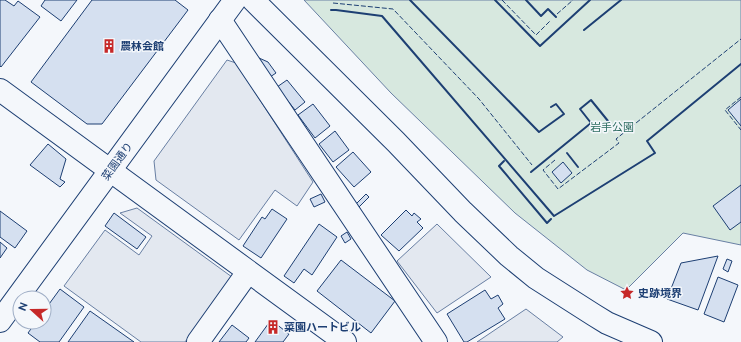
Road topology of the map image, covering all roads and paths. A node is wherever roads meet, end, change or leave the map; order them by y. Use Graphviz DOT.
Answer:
graph roads {
  1 [pos="235,0"];
  2 [pos="253,0"];
  3 [pos="220,20"];
  4 [pos="0,90"];
  5 [pos="110,171"];
  6 [pos="248,272"];
  7 [pos="0,322"];
  8 [pos="427,340"];
  9 [pos="198,342"];
  10 [pos="345,342"];
  11 [pos="651,342"];
  1 -- 3 [label="street, 菜園通り"];
  2 -- 11 [label="street"];
  3 -- 5 [label="street, 菜園通り"];
  3 -- 8 [label="street"];
  4 -- 5 [label="street"];
  5 -- 6 [label="street"];
  5 -- 7 [label="street, 菜園通り"];
  6 -- 9 [label="street"];
  6 -- 10 [label="street"];
}
